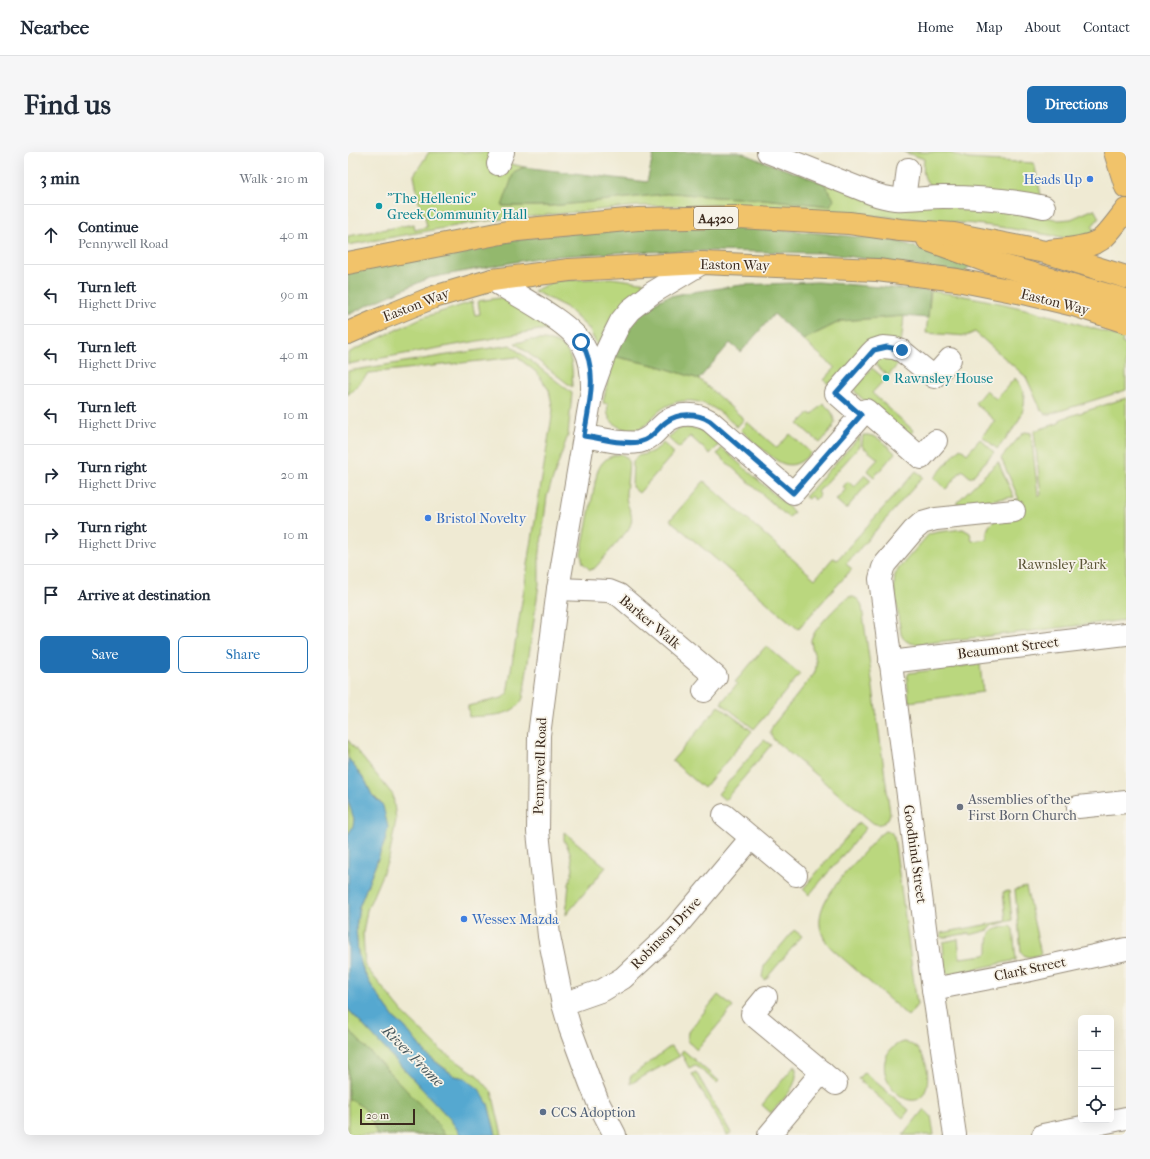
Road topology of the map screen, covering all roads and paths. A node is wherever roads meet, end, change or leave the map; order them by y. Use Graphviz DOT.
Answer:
graph roads {
  1 [pos="768,152"];
  2 [pos="1115,152"];
  3 [pos="908,168"];
  4 [pos="1126,187"];
  5 [pos="904,199"];
  6 [pos="1044,207"];
  7 [pos="1126,210"];
  8 [pos="900,230"];
  9 [pos="1045,252"];
  10 [pos="348,263"];
  11 [pos="702,263"];
  12 [pos="1126,277"];
  13 [pos="492,280"];
  14 [pos="1126,300"];
  15 [pos="1126,322"];
  16 [pos="348,333"];
  17 [pos="950,359"];
  18 [pos="592,390"];
  19 [pos="861,415"];
  20 [pos="584,436"];
  21 [pos="936,441"];
  22 [pos="1014,511"];
  23 [pos="558,589"];
  24 [pos="1126,634"];
  25 [pos="890,662"];
  26 [pos="704,690"];
  27 [pos="1126,802"];
  28 [pos="1078,807"];
  29 [pos="724,815"];
  30 [pos="751,838"];
  31 [pos="796,875"];
  32 [pos="1126,949"];
  33 [pos="933,989"];
  34 [pos="766,997"];
  35 [pos="563,1004"];
  36 [pos="1126,1118"];
  37 [pos="615,1135"];
  38 [pos="769,1135"];
  39 [pos="955,1135"];
  40 [pos="1043,1135"];
  1 -- 5 [label="street"];
  2 -- 4 [label="main road"];
  3 -- 5 [label="street"];
  5 -- 6 [label="street"];
  7 -- 9 [label="main road"];
  8 -- 9 [label="main road, A4320"];
  8 -- 10 [label="main road, A4320"];
  8 -- 14 [label="main road"];
  9 -- 12 [label="main road, A4320"];
  11 -- 13 [label="main road, Easton Way"];
  11 -- 15 [label="main road, Easton Way"];
  11 -- 18 [label="street, Pennywell Road"];
  13 -- 16 [label="main road, Easton Way"];
  13 -- 18 [label="street, Pennywell Road"];
  17 -- 19 [label="street"];
  18 -- 20 [label="street, Pennywell Road"];
  19 -- 20 [label="street"];
  19 -- 21 [label="street"];
  20 -- 23 [label="street, Pennywell Road"];
  22 -- 25 [label="street, Goodhind Street"];
  23 -- 26 [label="street, Barker Walk"];
  23 -- 35 [label="street, Pennywell Road"];
  24 -- 25 [label="street, Beaumont Street"];
  25 -- 33 [label="street, Goodhind Street"];
  27 -- 28 [label="street"];
  29 -- 30 [label="street"];
  30 -- 31 [label="street"];
  30 -- 35 [label="street, Robinson Drive"];
  32 -- 33 [label="street, Clark Street"];
  33 -- 39 [label="street, Goodhind Street"];
  34 -- 38 [label="street"];
  35 -- 37 [label="street, Pennywell Road"];
  36 -- 40 [label="street"];
}
